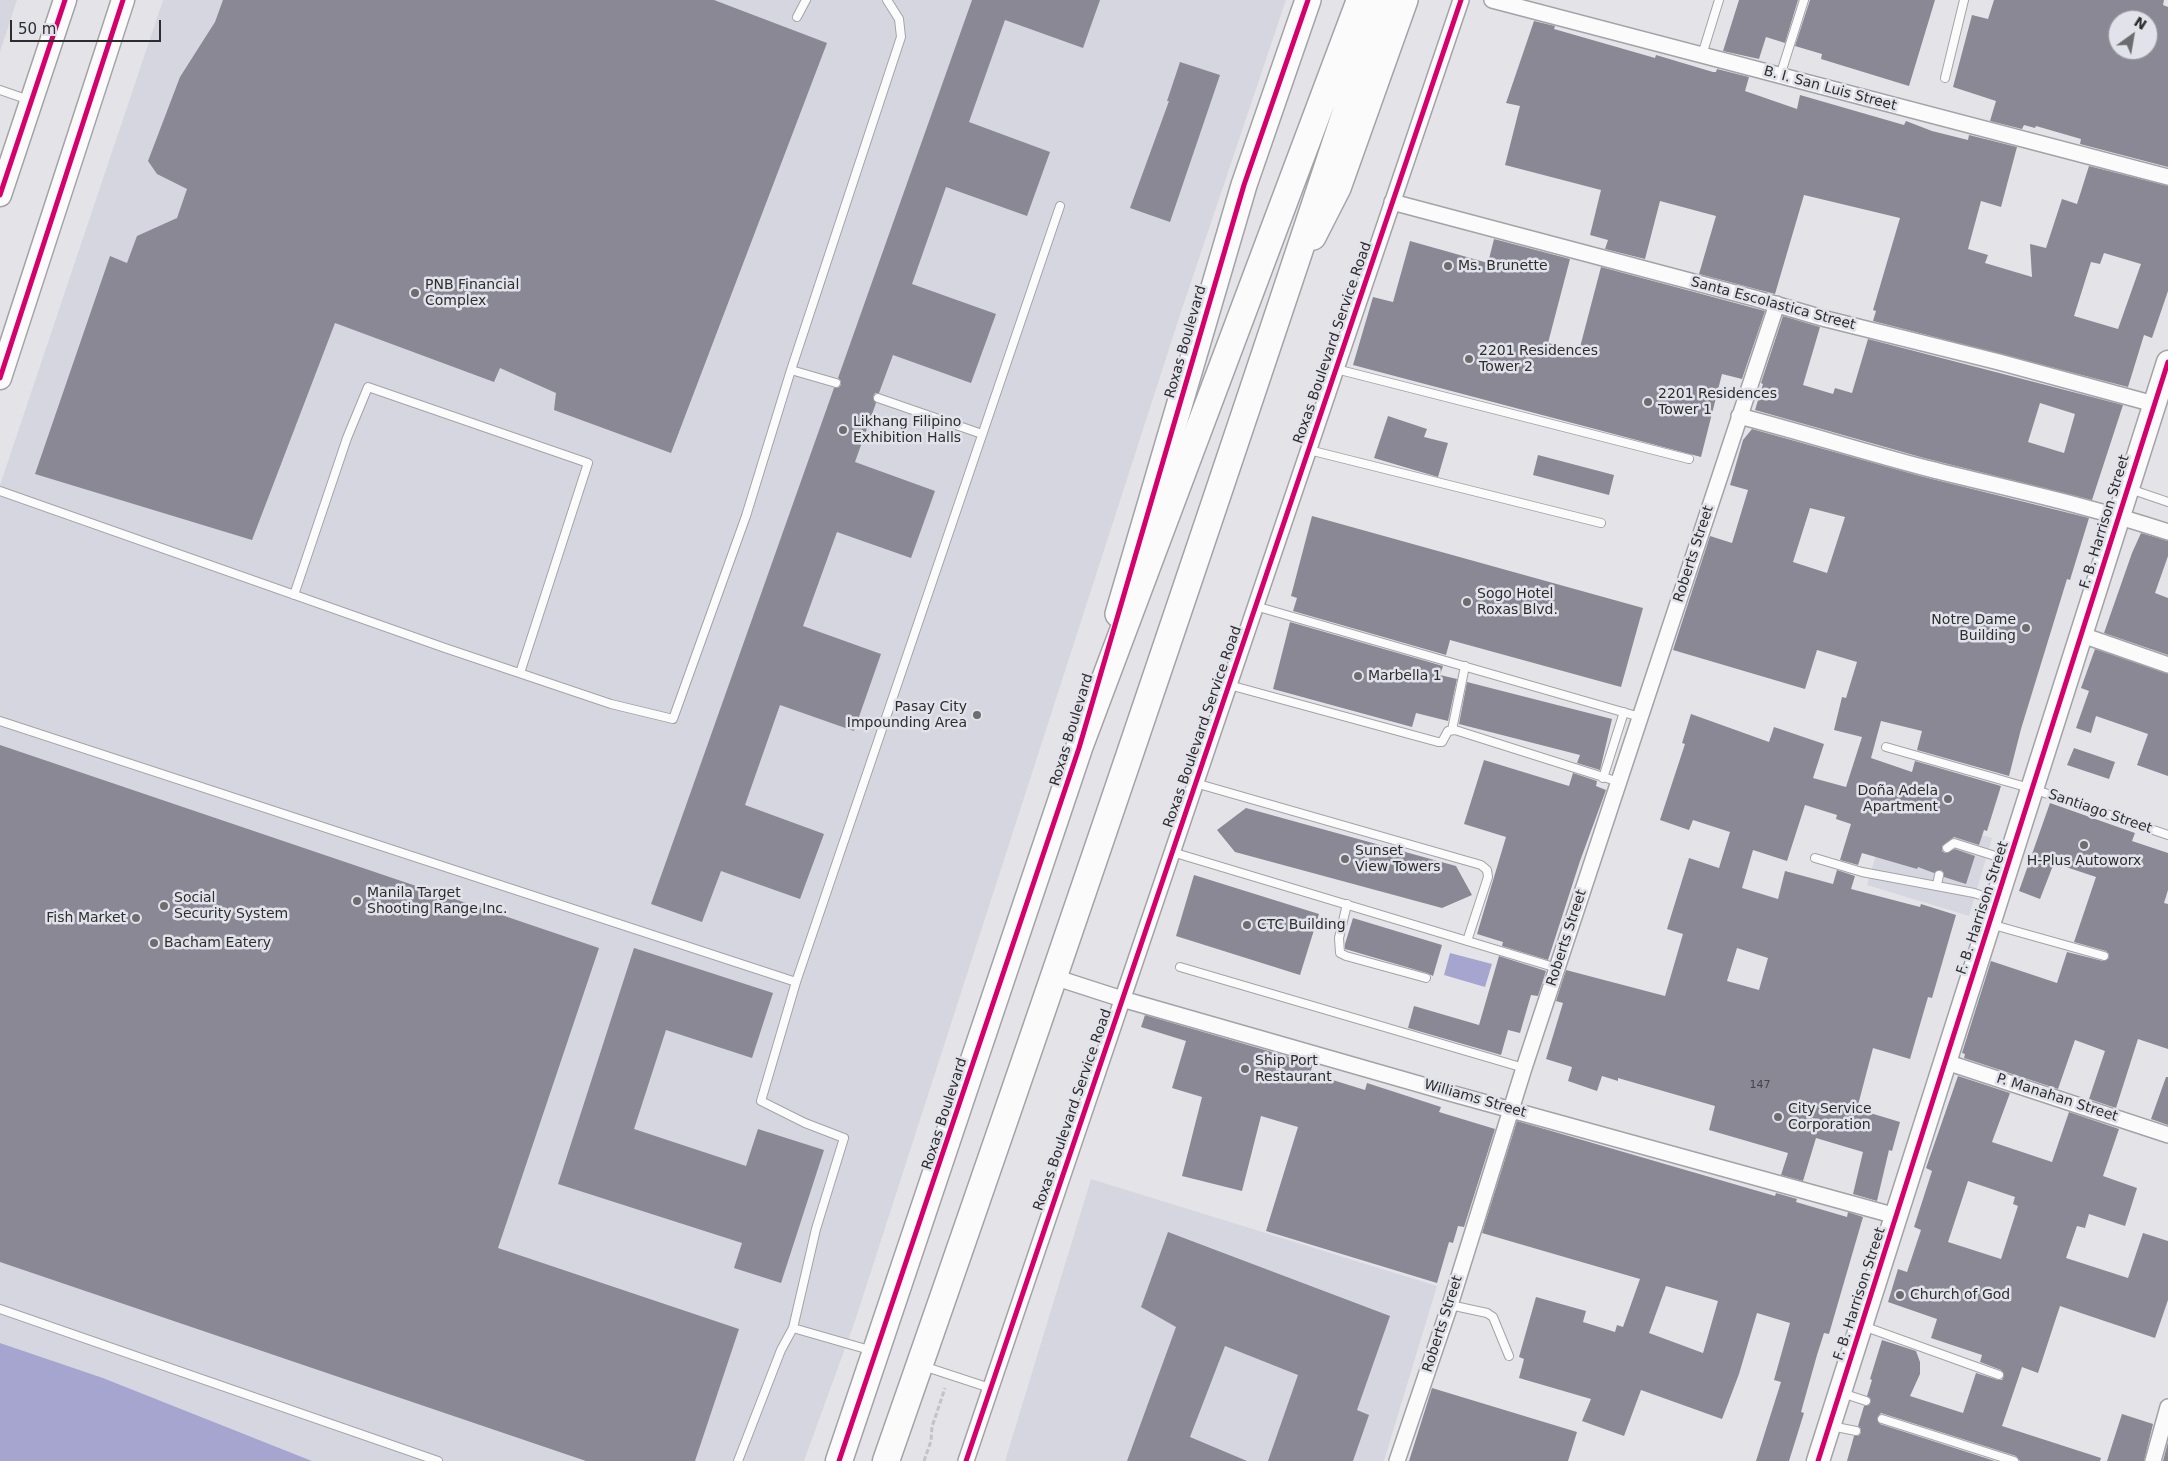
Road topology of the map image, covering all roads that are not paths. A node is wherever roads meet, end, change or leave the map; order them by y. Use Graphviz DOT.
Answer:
graph roads {
  1 [pos="65,0"];
  2 [pos="123,0"];
  3 [pos="806,0"];
  4 [pos="887,0"];
  5 [pos="1308,0"];
  6 [pos="1461,0"];
  7 [pos="1492,0"];
  8 [pos="1719,0"];
  9 [pos="1804,0"];
  10 [pos="1964,0"];
  11 [pos="1382,2"];
  12 [pos="798,17"];
  13 [pos="1702,55"];
  14 [pos="1780,76"];
  15 [pos="1945,78"];
  16 [pos="0,90"];
  17 [pos="31,101"];
  18 [pos="2168,177"];
  19 [pos="0,195"];
  20 [pos="1392,202"];
  21 [pos="1060,206"];
  22 [pos="1776,304"];
  23 [pos="2168,362"];
  24 [pos="1336,369"];
  25 [pos="791,370"];
  26 [pos="0,378"];
  27 [pos="836,383"];
  28 [pos="878,398"];
  29 [pos="2154,404"];
  30 [pos="1740,416"];
  31 [pos="982,434"];
  32 [pos="1308,450"];
  33 [pos="1689,459"];
  34 [pos="2127,488"];
  35 [pos="0,491"];
  36 [pos="2168,502"];
  37 [pos="2119,516"];
  38 [pos="1601,522"];
  39 [pos="2168,532"];
  40 [pos="294,595"];
  41 [pos="1255,606"];
  42 [pos="2082,635"];
  43 [pos="2168,665"];
  44 [pos="1465,666"];
  45 [pos="520,673"];
  46 [pos="1229,685"];
  47 [pos="1624,712"];
  48 [pos="1640,717"];
  49 [pos="0,721"];
  50 [pos="1452,730"];
  51 [pos="1886,747"];
  52 [pos="1079,748"];
  53 [pos="1603,778"];
  54 [pos="1195,782"];
  55 [pos="1619,782"];
  56 [pos="2033,789"];
  57 [pos="2168,835"];
  58 [pos="1947,848"];
  59 [pos="1172,852"];
  60 [pos="1815,858"];
  61 [pos="2010,860"];
  62 [pos="1939,875"];
  63 [pos="1937,886"];
  64 [pos="1997,900"];
  65 [pos="1347,904"];
  66 [pos="1990,924"];
  67 [pos="1467,941"];
  68 [pos="2104,956"];
  69 [pos="1180,967"];
  70 [pos="1557,968"];
  71 [pos="1054,977"];
  72 [pos="1426,978"];
  73 [pos="796,982"];
  74 [pos="1122,999"];
  75 [pos="1946,1062"];
  76 [pos="1524,1068"];
  77 [pos="1510,1110"];
  78 [pos="2168,1135"];
  79 [pos="1896,1216"];
  80 [pos="1450,1305"];
  81 [pos="0,1309"];
  82 [pos="1861,1326"];
  83 [pos="793,1328"];
  84 [pos="877,1352"];
  85 [pos="1509,1356"];
  86 [pos="918,1365"];
  87 [pos="1999,1375"];
  88 [pos="990,1388"];
  89 [pos="1840,1392"];
  90 [pos="1866,1401"];
  91 [pos="2168,1407"];
  92 [pos="1882,1418"];
  93 [pos="1829,1425"];
  94 [pos="1856,1431"];
  95 [pos="438,1461"];
  96 [pos="738,1461"];
  97 [pos="839,1461"];
  98 [pos="886,1461"];
  99 [pos="966,1461"];
  100 [pos="1397,1461"];
  101 [pos="1818,1461"];
  102 [pos="2014,1461"];
  103 [pos="2153,1461"];
  1 -- 17 [label="main road"];
  2 -- 26 [label="main road"];
  3 -- 12 [label="lane"];
  4 -- 25 [label="lane"];
  5 -- 52 [label="main road, Roxas Boulevard"];
  6 -- 20 [label="street, Roxas Boulevard Service Road"];
  7 -- 13 [label="street, B. I. San Luis Street"];
  8 -- 13 [label="lane"];
  9 -- 14 [label="lane"];
  10 -- 15 [label="lane"];
  11 -- 52 [label="highway, Roxas Boulevard"];
  11 -- 71 [label="highway, Roxas Boulevard"];
  13 -- 14 [label="street, B. I. San Luis Street"];
  14 -- 18 [label="street, B. I. San Luis Street"];
  16 -- 17 [label="lane"];
  17 -- 19 [label="main road"];
  20 -- 22 [label="street, Santa Escolastica Street"];
  20 -- 24 [label="street, Roxas Boulevard Service Road"];
  21 -- 31 [label="lane"];
  22 -- 29 [label="street, Santa Escolastica Street"];
  22 -- 30 [label="street, Roberts Street"];
  23 -- 29 [label="main road, F. B. Harrison Street"];
  24 -- 32 [label="street, Roxas Boulevard Service Road"];
  24 -- 33 [label="lane"];
  25 -- 27 [label="lane"];
  25 -- 45 [label="lane"];
  28 -- 31 [label="lane"];
  29 -- 34 [label="main road, F. B. Harrison Street"];
  30 -- 37 [label="street"];
  30 -- 48 [label="street, Roberts Street"];
  31 -- 73 [label="lane"];
  32 -- 38 [label="lane"];
  32 -- 41 [label="street, Roxas Boulevard Service Road"];
  34 -- 36 [label="lane"];
  34 -- 37 [label="main road, F. B. Harrison Street"];
  35 -- 40 [label="lane"];
  37 -- 39 [label="street"];
  37 -- 42 [label="main road, F. B. Harrison Street"];
  40 -- 45 [label="lane"];
  40 -- 45 [label="lane"];
  41 -- 44 [label="lane"];
  41 -- 46 [label="street, Roxas Boulevard Service Road"];
  42 -- 43 [label="street"];
  42 -- 56 [label="main road, F. B. Harrison Street"];
  44 -- 47 [label="lane"];
  44 -- 50 [label="lane"];
  46 -- 50 [label="lane"];
  46 -- 54 [label="street, Roxas Boulevard Service Road"];
  47 -- 48 [label="lane"];
  47 -- 53 [label="lane"];
  48 -- 55 [label="street, Roberts Street"];
  49 -- 73 [label="lane"];
  50 -- 53 [label="lane"];
  51 -- 56 [label="lane, Santiago Street"];
  52 -- 84 [label="highway, Roxas Boulevard"];
  53 -- 55 [label="lane"];
  54 -- 59 [label="street, Roxas Boulevard Service Road"];
  54 -- 67 [label="lane"];
  55 -- 70 [label="street, Roberts Street"];
  56 -- 57 [label="lane, Santiago Street"];
  56 -- 61 [label="main road, F. B. Harrison Street"];
  58 -- 61 [label="lane"];
  59 -- 65 [label="lane"];
  59 -- 74 [label="street, Roxas Boulevard Service Road"];
  60 -- 63 [label="lane"];
  61 -- 64 [label="main road, F. B. Harrison Street"];
  62 -- 63 [label="lane"];
  63 -- 64 [label="lane"];
  64 -- 66 [label="main road, F. B. Harrison Street"];
  65 -- 67 [label="lane"];
  65 -- 72 [label="lane"];
  66 -- 68 [label="lane"];
  66 -- 75 [label="main road, F. B. Harrison Street"];
  67 -- 70 [label="lane"];
  69 -- 76 [label="lane"];
  70 -- 76 [label="street, Roberts Street"];
  71 -- 74 [label="street, Williams Street"];
  71 -- 86 [label="highway, Roxas Boulevard"];
  73 -- 83 [label="lane"];
  74 -- 77 [label="street, Williams Street"];
  74 -- 88 [label="street, Roxas Boulevard Service Road"];
  75 -- 78 [label="street, P. Manahan Street"];
  75 -- 79 [label="main road, F. B. Harrison Street"];
  76 -- 77 [label="street, Roberts Street"];
  77 -- 79 [label="street, Williams Street"];
  77 -- 80 [label="street, Roberts Street"];
  79 -- 82 [label="main road, F. B. Harrison Street"];
  80 -- 85 [label="lane"];
  80 -- 100 [label="street, Roberts Street"];
  81 -- 95 [label="lane"];
  82 -- 87 [label="lane"];
  82 -- 89 [label="main road, F. B. Harrison Street"];
  83 -- 84 [label="lane"];
  83 -- 96 [label="lane"];
  84 -- 97 [label="highway, Roxas Boulevard"];
  86 -- 88 [label="lane"];
  86 -- 98 [label="highway, Roxas Boulevard"];
  88 -- 99 [label="street, Roxas Boulevard Service Road"];
  89 -- 90 [label="lane"];
  89 -- 93 [label="main road, F. B. Harrison Street"];
  91 -- 103 [label="street"];
  92 -- 102 [label="lane"];
  93 -- 94 [label="lane"];
  93 -- 101 [label="main road, F. B. Harrison Street"];
}
